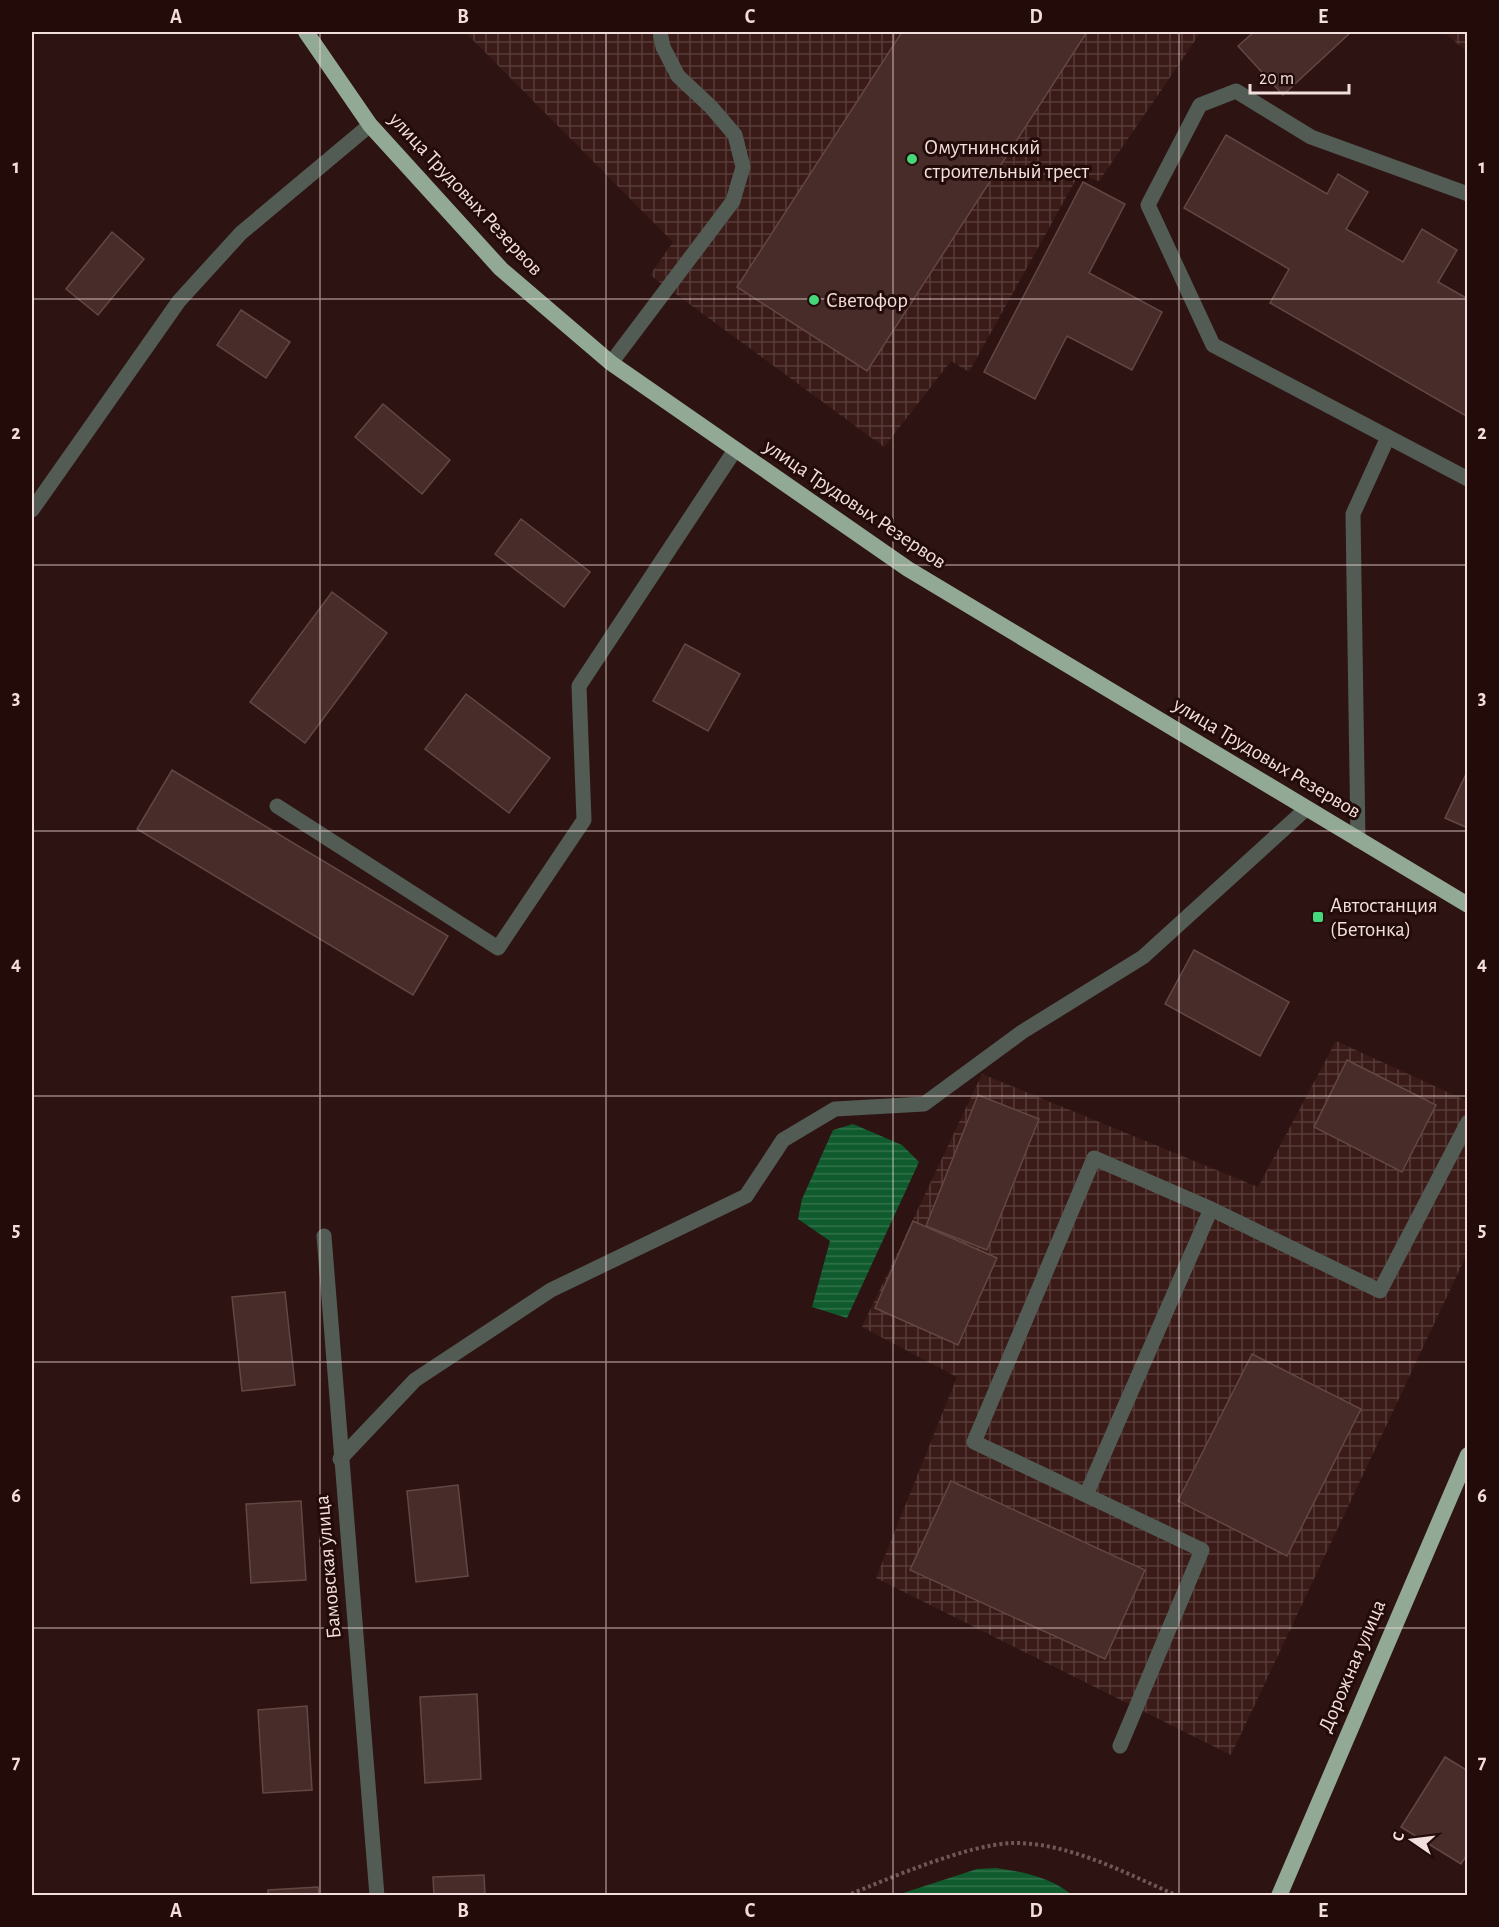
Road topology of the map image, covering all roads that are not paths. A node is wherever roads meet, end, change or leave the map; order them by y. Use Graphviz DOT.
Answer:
graph roads {
  1 [pos="306,32"];
  2 [pos="660,32"];
  3 [pos="370,125"];
  4 [pos="1467,194"];
  5 [pos="611,363"];
  6 [pos="1388,437"];
  7 [pos="735,450"];
  8 [pos="1467,479"];
  9 [pos="32,510"];
  10 [pos="277,806"];
  11 [pos="1307,808"];
  12 [pos="1358,840"];
  13 [pos="1467,905"];
  14 [pos="1467,1122"];
  15 [pos="1211,1209"];
  16 [pos="324,1236"];
  17 [pos="1467,1455"];
  18 [pos="340,1459"];
  19 [pos="1086,1495"];
  20 [pos="1120,1746"];
  21 [pos="1283,1895"];
  22 [pos="377,1896"];
  1 -- 3 [label="highway, улица Трудовых Резервов"];
  2 -- 5 [label="street"];
  3 -- 5 [label="highway, улица Трудовых Резервов"];
  3 -- 9 [label="street"];
  4 -- 6 [label="street"];
  5 -- 7 [label="highway, улица Трудовых Резервов"];
  6 -- 8 [label="street"];
  6 -- 12 [label="street"];
  7 -- 10 [label="street"];
  7 -- 11 [label="highway, улица Трудовых Резервов"];
  11 -- 12 [label="highway, улица Трудовых Резервов"];
  11 -- 18 [label="street"];
  12 -- 13 [label="highway, улица Трудовых Резервов"];
  14 -- 15 [label="street"];
  15 -- 19 [label="street"];
  15 -- 19 [label="street"];
  16 -- 18 [label="street, Бамовская улица"];
  17 -- 21 [label="highway, Дорожная улица"];
  18 -- 22 [label="street, Бамовская улица"];
  19 -- 20 [label="street"];
}
